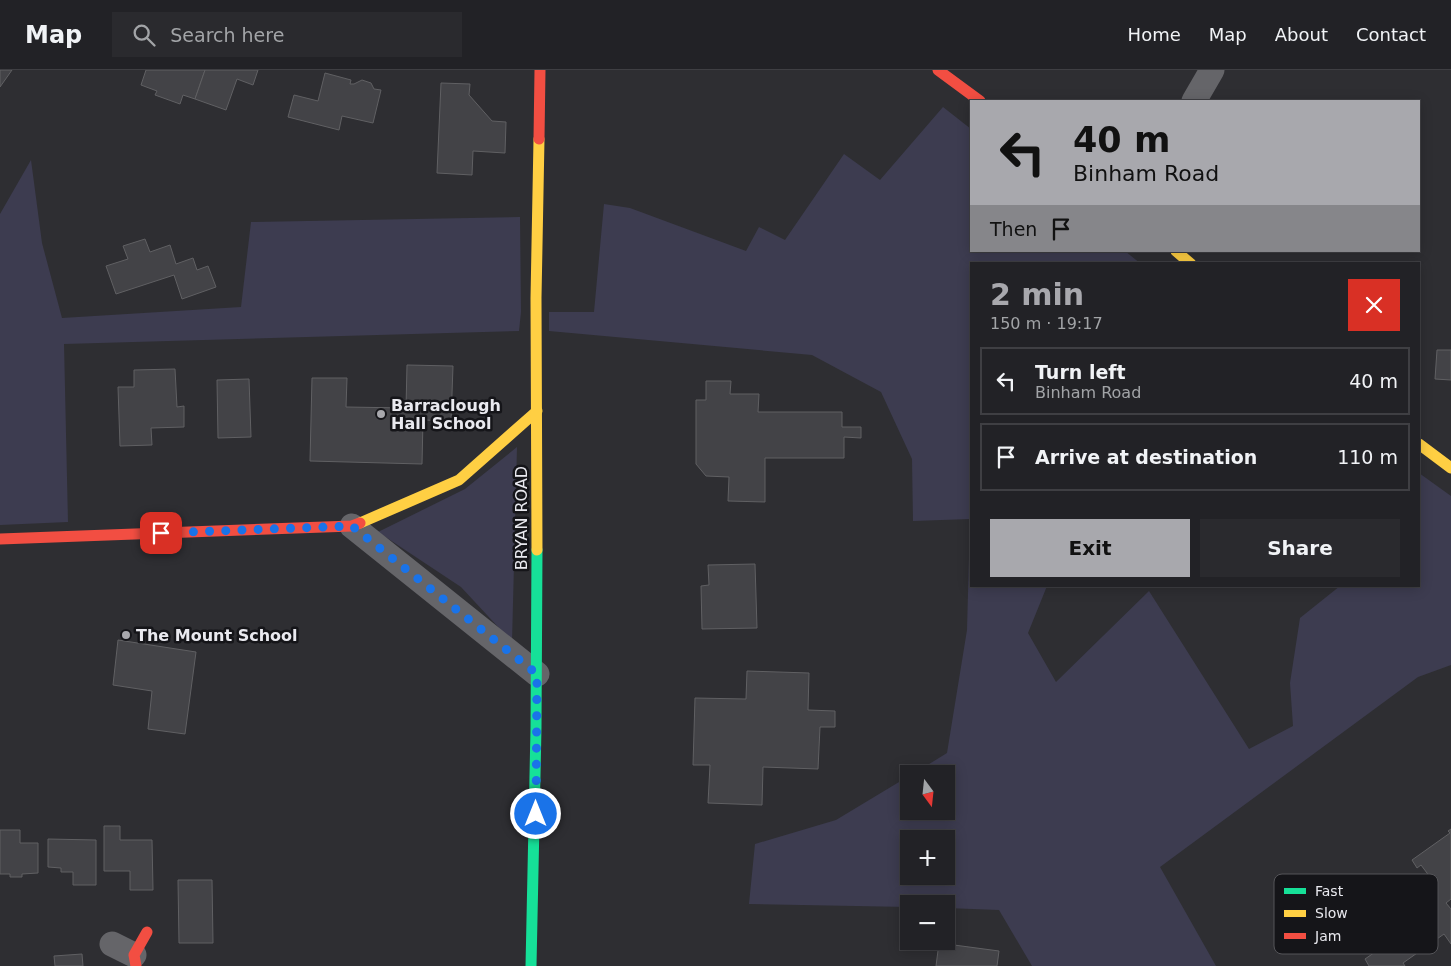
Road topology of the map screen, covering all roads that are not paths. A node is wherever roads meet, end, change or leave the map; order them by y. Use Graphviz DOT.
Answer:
graph roads {
  1 [pos="540,70"];
  2 [pos="938,70"];
  3 [pos="1211,70"];
  4 [pos="979,100"];
  5 [pos="1195,100"];
  6 [pos="1177,252"];
  7 [pos="1188,262"];
  8 [pos="537,412"];
  9 [pos="1420,445"];
  10 [pos="1451,468"];
  11 [pos="352,526"];
  12 [pos="0,539"];
  13 [pos="537,674"];
  14 [pos="147,932"];
  15 [pos="112,944"];
  16 [pos="135,961"];
  17 [pos="531,966"];
  1 -- 8 [label="main road, BRYAN ROAD"];
  2 -- 4 [label="main road"];
  3 -- 5 [label="street"];
  6 -- 7 [label="main road"];
  8 -- 11 [label="main road"];
  8 -- 13 [label="main road, BRYAN ROAD"];
  9 -- 10 [label="main road"];
  11 -- 12 [label="main road"];
  11 -- 13 [label="street"];
  13 -- 17 [label="main road, BRYAN ROAD"];
  14 -- 16 [label="main road"];
  15 -- 16 [label="street"];
}
